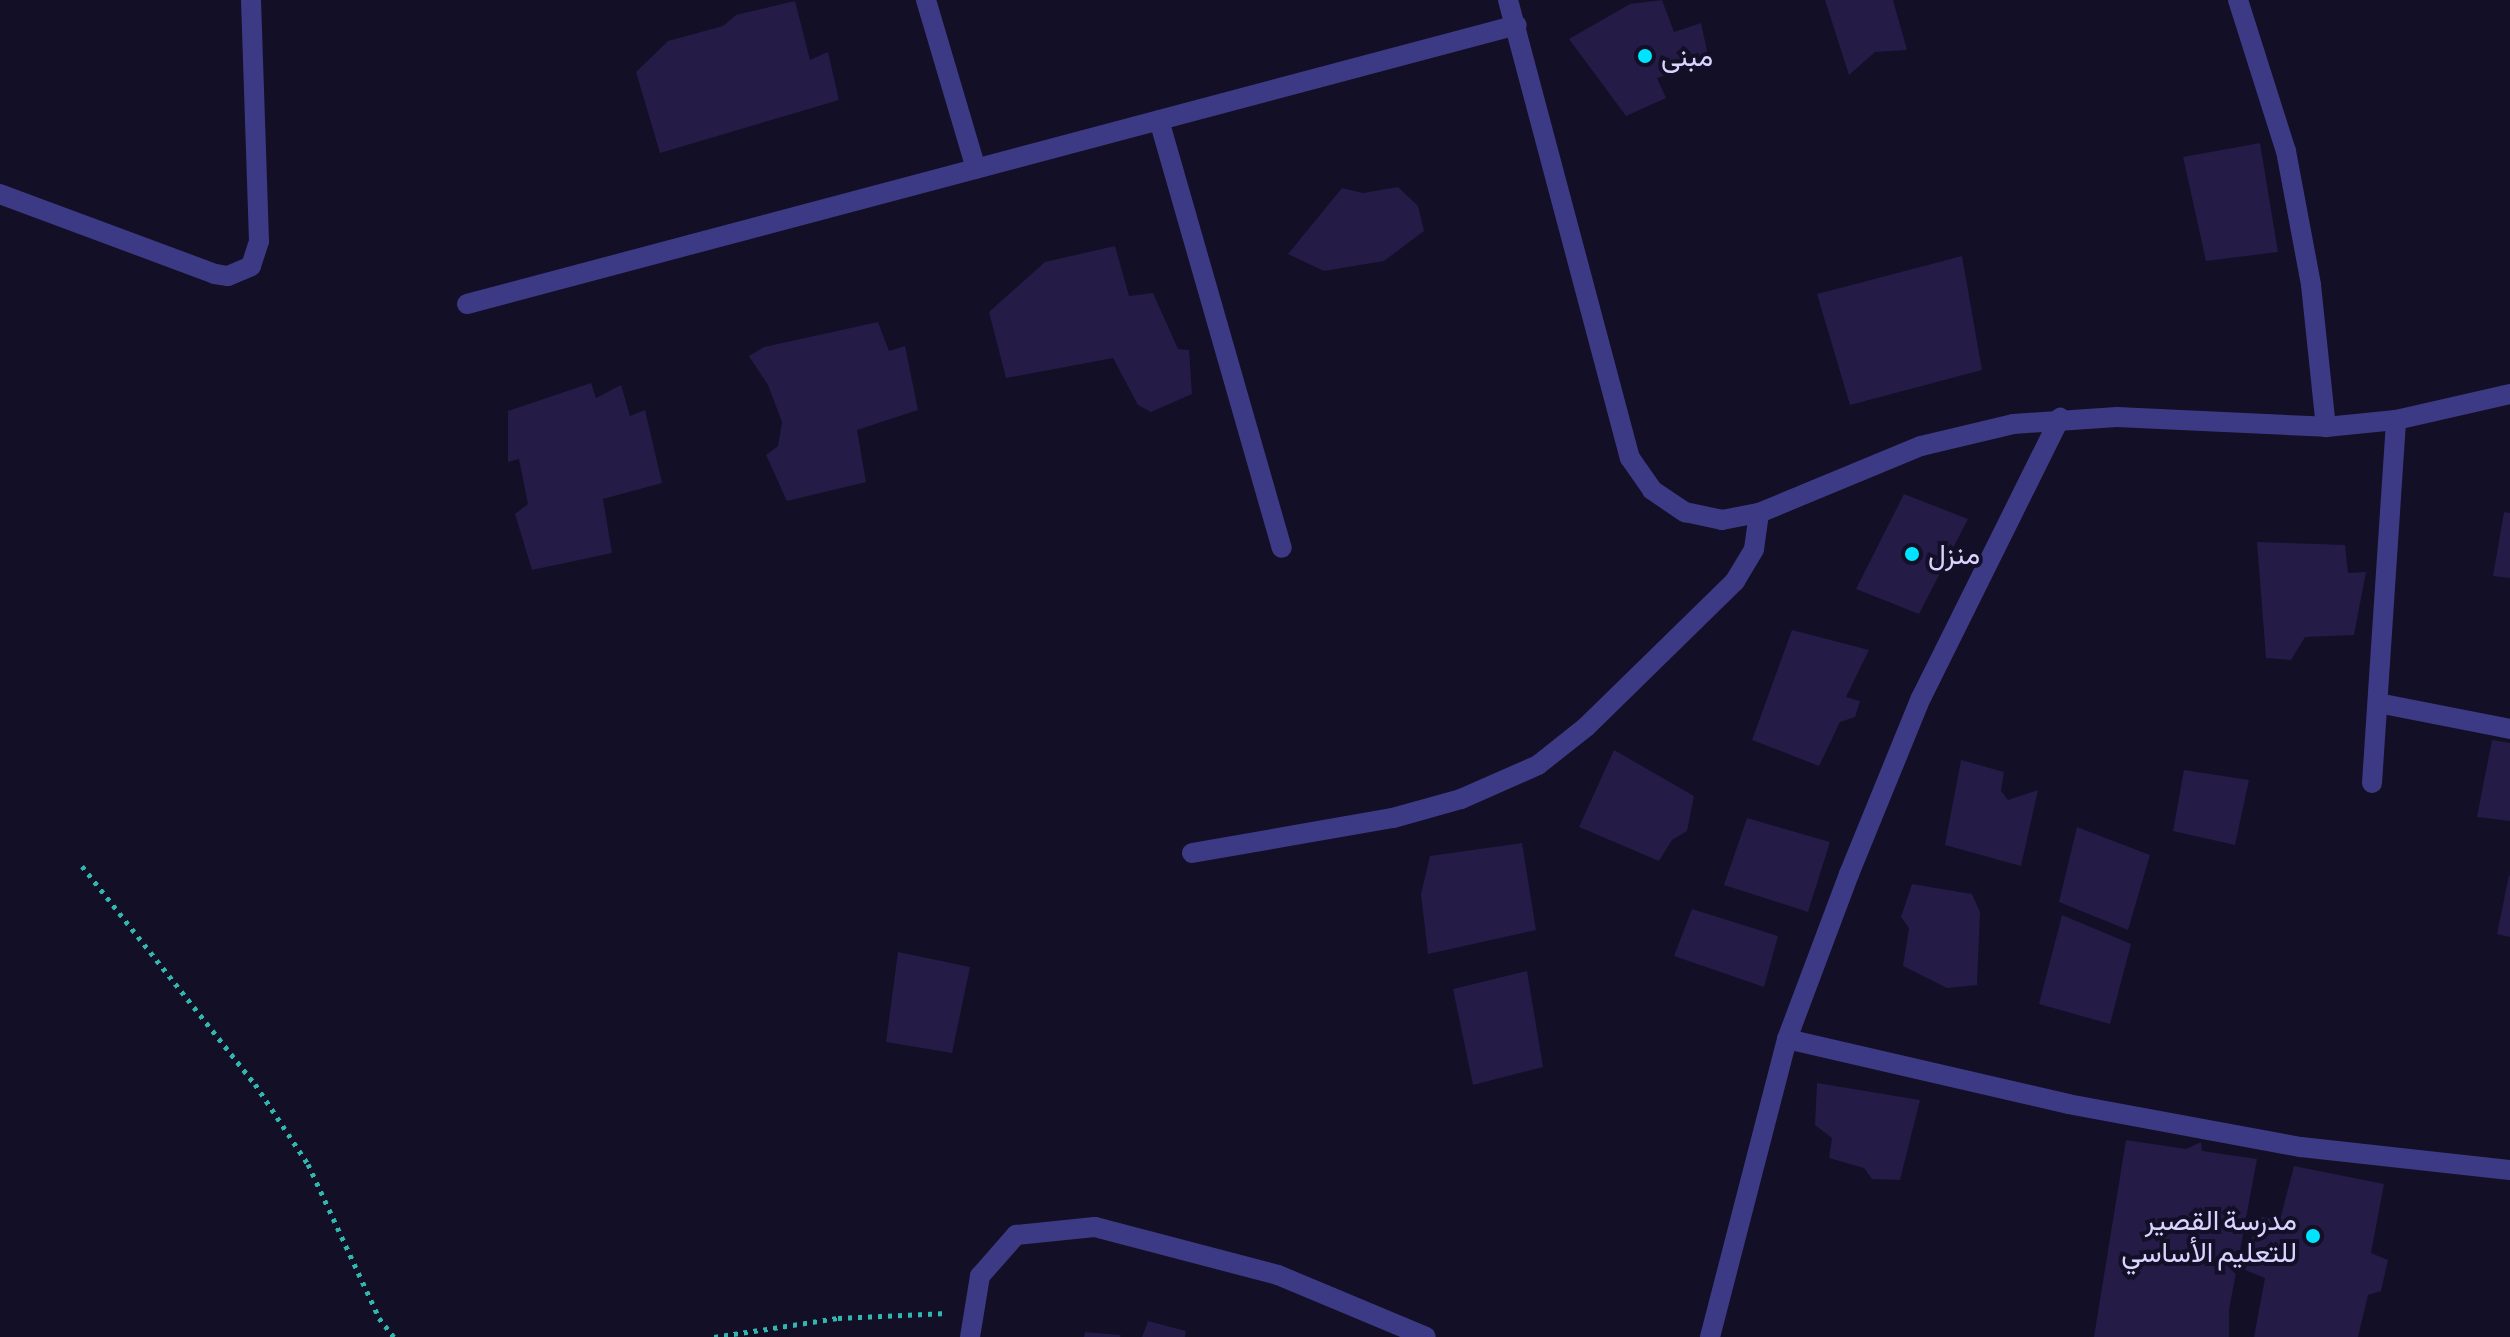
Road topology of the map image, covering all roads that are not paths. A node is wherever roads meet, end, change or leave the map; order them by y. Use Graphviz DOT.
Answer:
graph roads {
  1 [pos="251,0"];
  2 [pos="926,0"];
  3 [pos="1508,0"];
  4 [pos="2238,0"];
  5 [pos="1517,25"];
  6 [pos="1159,120"];
  7 [pos="976,169"];
  8 [pos="0,194"];
  9 [pos="467,304"];
  10 [pos="2510,394"];
  11 [pos="2060,418"];
  12 [pos="2396,420"];
  13 [pos="2326,427"];
  14 [pos="1759,513"];
  15 [pos="1282,548"];
  16 [pos="2378,703"];
  17 [pos="2510,729"];
  18 [pos="2372,783"];
  19 [pos="1192,853"];
  20 [pos="1787,1039"];
  21 [pos="2510,1170"];
  22 [pos="970,1337"];
  23 [pos="1426,1337"];
  24 [pos="1710,1337"];
  1 -- 8 [label="street"];
  2 -- 7 [label="street"];
  3 -- 5 [label="street"];
  4 -- 13 [label="street"];
  5 -- 6 [label="street"];
  5 -- 14 [label="street"];
  6 -- 7 [label="street"];
  6 -- 15 [label="street"];
  7 -- 9 [label="street"];
  10 -- 12 [label="street"];
  11 -- 13 [label="street"];
  11 -- 14 [label="street"];
  11 -- 20 [label="street"];
  12 -- 13 [label="street"];
  12 -- 16 [label="street"];
  14 -- 19 [label="street"];
  16 -- 17 [label="street"];
  16 -- 18 [label="street"];
  20 -- 21 [label="street"];
  20 -- 24 [label="street"];
  22 -- 23 [label="street"];
}
